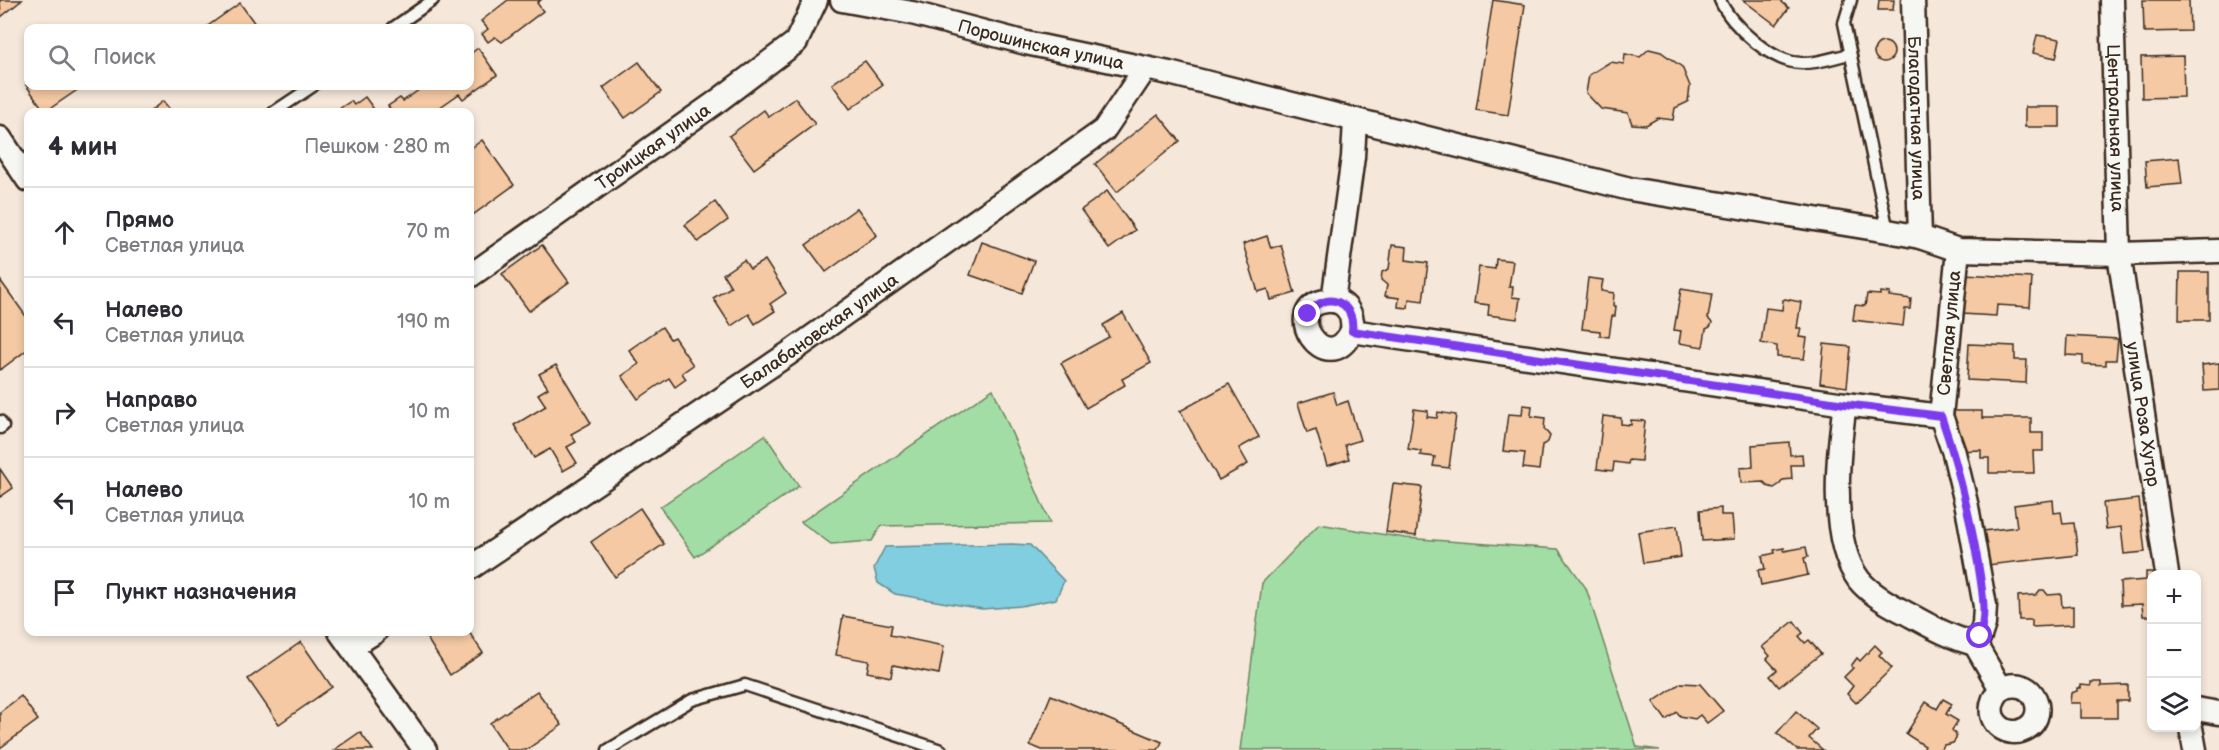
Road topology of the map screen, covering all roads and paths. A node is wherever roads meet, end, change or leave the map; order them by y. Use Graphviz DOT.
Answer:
graph roads {
  1 [pos="434,0"];
  2 [pos="816,0"];
  3 [pos="842,0"];
  4 [pos="1720,0"];
  5 [pos="1851,0"];
  6 [pos="1913,0"];
  7 [pos="2112,0"];
  8 [pos="399,24"];
  9 [pos="1850,54"];
  10 [pos="1145,69"];
  11 [pos="307,90"];
  12 [pos="280,108"];
  13 [pos="1355,120"];
  14 [pos="0,138"];
  15 [pos="24,174"];
  16 [pos="1888,231"];
  17 [pos="1920,237"];
  18 [pos="1958,250"];
  19 [pos="2219,251"];
  20 [pos="2119,254"];
  21 [pos="474,273"];
  22 [pos="1333,301"];
  23 [pos="1352,331"];
  24 [pos="1845,404"];
  25 [pos="1941,416"];
  26 [pos="0,421"];
  27 [pos="0,428"];
  28 [pos="474,565"];
  29 [pos="2166,570"];
  30 [pos="346,639"];
  31 [pos="1975,644"];
  32 [pos="2001,689"];
  33 [pos="2201,710"];
  34 [pos="2219,713"];
  35 [pos="2192,732"];
  36 [pos="425,750"];
  37 [pos="608,750"];
  38 [pos="941,750"];
  39 [pos="2195,750"];
  1 -- 8 [label="lane"];
  2 -- 21 [label="street, Троицкая улица"];
  3 -- 10 [label="street, Порошинская улица"];
  4 -- 9 [label="lane"];
  5 -- 9 [label="lane"];
  6 -- 17 [label="street, Благодатная улица"];
  7 -- 20 [label="street, Центральная улица"];
  9 -- 16 [label="lane"];
  10 -- 13 [label="street, Порошинская улица"];
  10 -- 28 [label="street, Балабановская улица"];
  11 -- 12 [label="lane"];
  13 -- 16 [label="street, Порошинская улица"];
  13 -- 22 [label="street"];
  14 -- 15 [label="street"];
  16 -- 17 [label="street, Порошинская улица"];
  17 -- 18 [label="street, Порошинская улица"];
  18 -- 20 [label="street, Порошинская улица"];
  18 -- 25 [label="street, Светлая улица"];
  19 -- 20 [label="street, Порошинская улица"];
  20 -- 29 [label="street, улица Роза Хутор"];
  22 -- 23 [label="street"];
  22 -- 23 [label="street"];
  23 -- 24 [label="street, Светлая улица"];
  24 -- 25 [label="street, Светлая улица"];
  24 -- 31 [label="street"];
  25 -- 31 [label="street, Светлая улица"];
  26 -- 27 [label="lane"];
  30 -- 36 [label="street"];
  31 -- 32 [label="street"];
  33 -- 34 [label="street"];
  35 -- 39 [label="street"];
  37 -- 38 [label="lane"];
}
